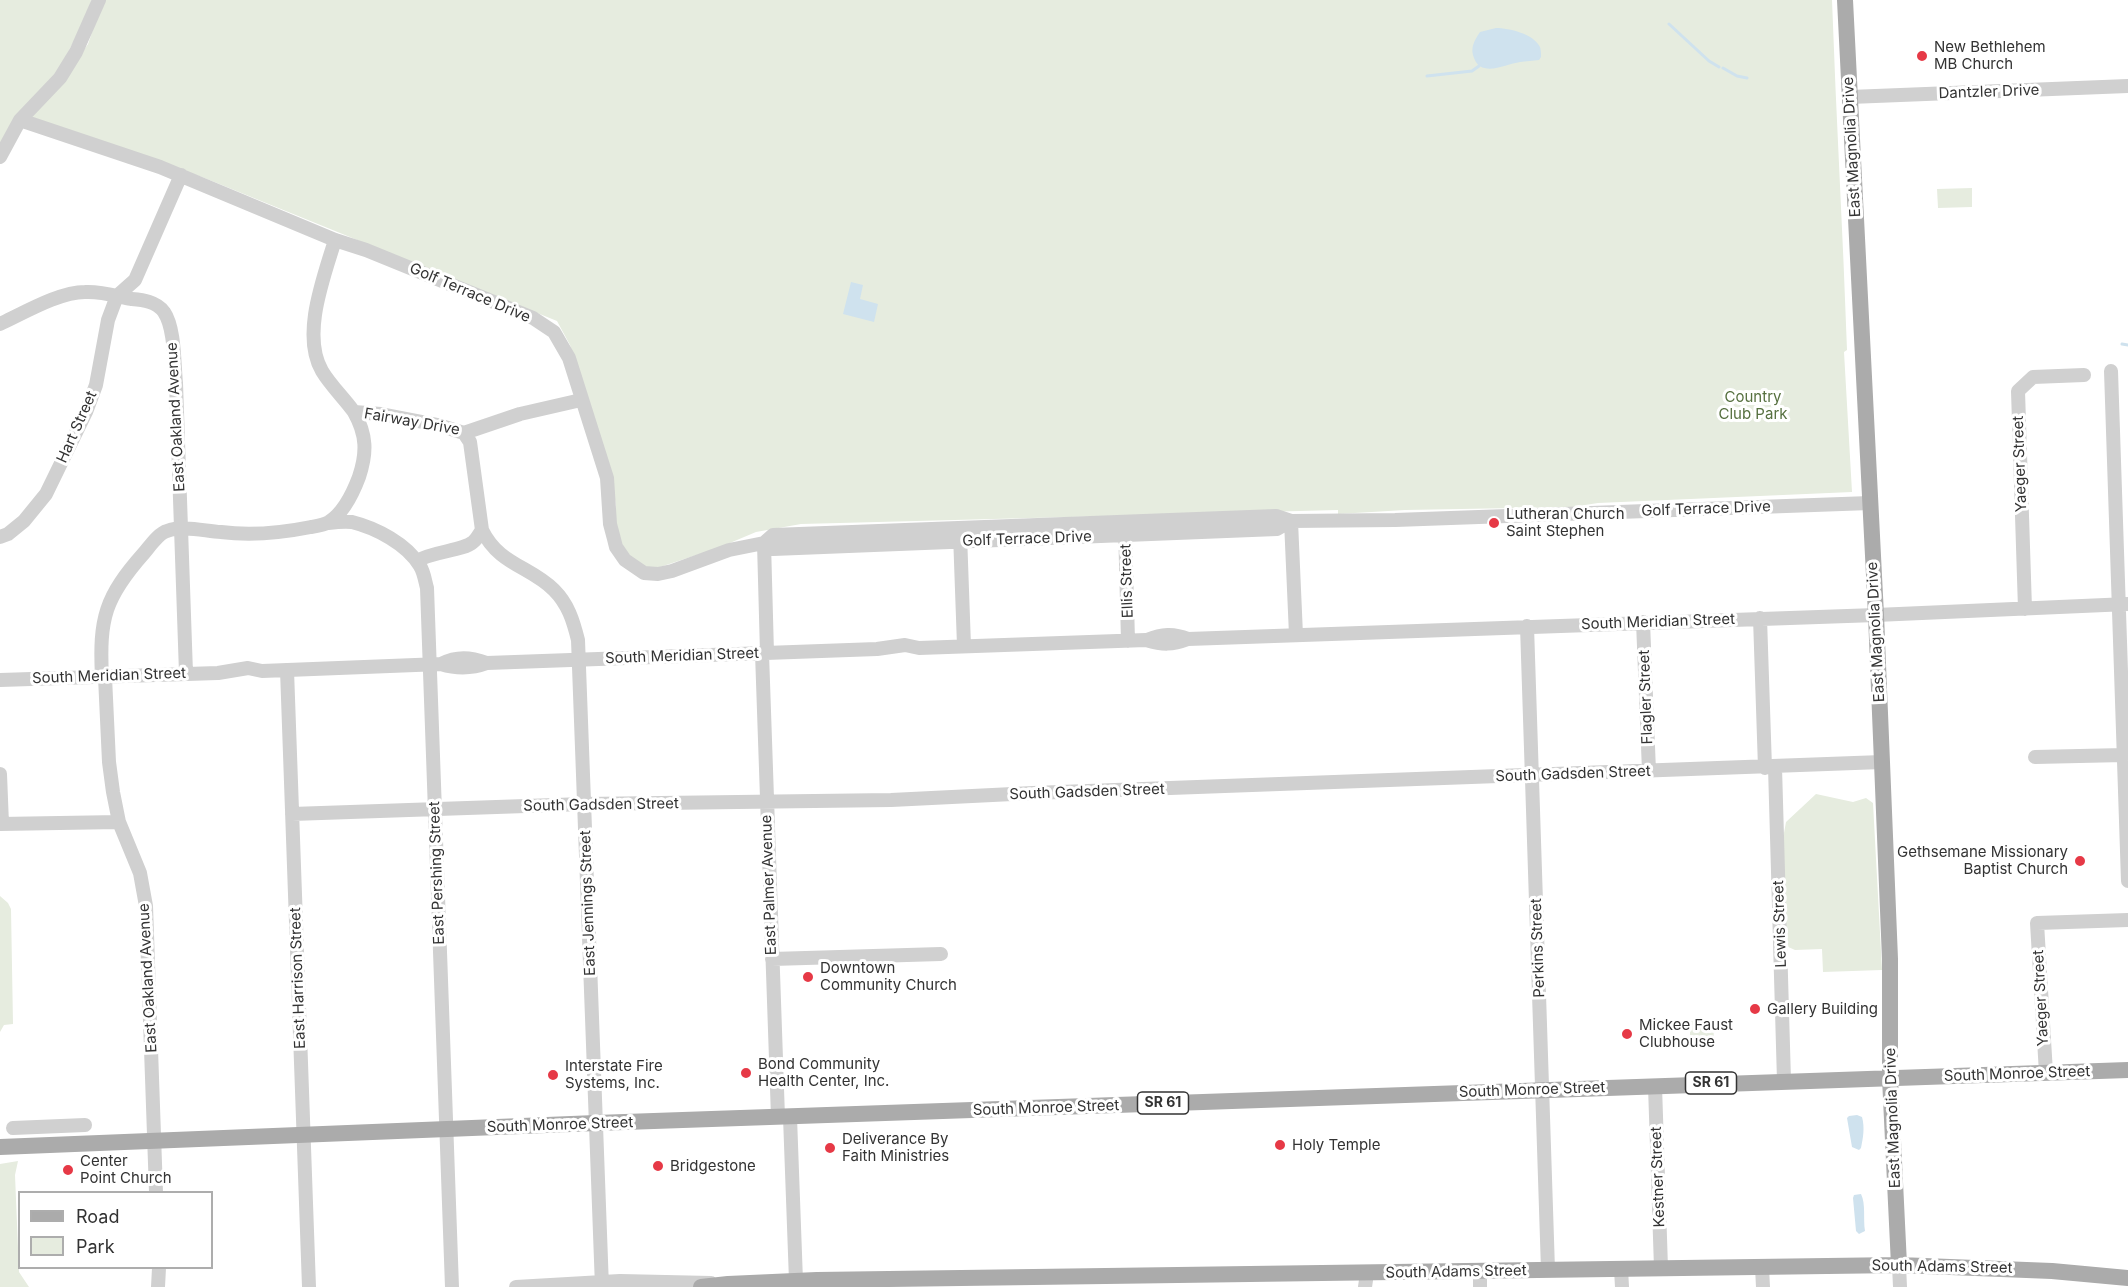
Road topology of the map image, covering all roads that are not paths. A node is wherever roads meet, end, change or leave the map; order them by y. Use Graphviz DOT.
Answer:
graph roads {
  1 [pos="99,0"];
  2 [pos="1845,0"];
  3 [pos="2128,86"];
  4 [pos="1850,97"];
  5 [pos="20,120"];
  6 [pos="0,157"];
  7 [pos="181,175"];
  8 [pos="335,240"];
  9 [pos="117,296"];
  10 [pos="0,324"];
  11 [pos="2111,371"];
  12 [pos="2084,375"];
  13 [pos="581,400"];
  14 [pos="354,412"];
  15 [pos="464,433"];
  16 [pos="2121,474"];
  17 [pos="1870,503"];
  18 [pos="1291,521"];
  19 [pos="328,523"];
  20 [pos="182,528"];
  21 [pos="1125,529"];
  22 [pos="482,530"];
  23 [pos="960,535"];
  24 [pos="0,537"];
  25 [pos="764,543"];
  26 [pos="417,561"];
  27 [pos="2123,604"];
  28 [pos="2025,609"];
  29 [pos="1876,615"];
  30 [pos="1760,618"];
  31 [pos="1643,622"];
  32 [pos="1527,626"];
  33 [pos="1296,635"];
  34 [pos="1128,641"];
  35 [pos="964,646"];
  36 [pos="764,653"];
  37 [pos="579,660"];
  38 [pos="436,664"];
  39 [pos="286,670"];
  40 [pos="186,673"];
  41 [pos="104,677"];
  42 [pos="0,680"];
  43 [pos="2124,755"];
  44 [pos="2035,757"];
  45 [pos="1882,762"];
  46 [pos="1770,767"];
  47 [pos="1649,771"];
  48 [pos="0,774"];
  49 [pos="1532,775"];
  50 [pos="766,801"];
  51 [pos="584,804"];
  52 [pos="435,809"];
  53 [pos="292,814"];
  54 [pos="119,822"];
  55 [pos="1,824"];
  56 [pos="2128,881"];
  57 [pos="2128,920"];
  58 [pos="941,954"];
  59 [pos="772,959"];
  60 [pos="2128,1070"];
  61 [pos="2046,1073"];
  62 [pos="1890,1078"];
  63 [pos="1784,1081"];
  64 [pos="1655,1086"];
  65 [pos="1543,1089"];
  66 [pos="784,1117"];
  67 [pos="596,1123"];
  68 [pos="85,1125"];
  69 [pos="13,1128"];
  70 [pos="445,1130"];
  71 [pos="304,1135"];
  72 [pos="154,1141"];
  73 [pos="0,1147"];
  74 [pos="156,1191"];
  75 [pos="1899,1265"];
  76 [pos="1762,1267"];
  77 [pos="1661,1268"];
  78 [pos="159,1269"];
  79 [pos="1621,1269"];
  80 [pos="1548,1270"];
  81 [pos="2128,1278"];
  82 [pos="1480,1279"];
  83 [pos="1366,1280"];
  84 [pos="796,1281"];
  85 [pos="602,1284"];
  86 [pos="728,1284"];
  87 [pos="817,1284"];
  88 [pos="571,1286"];
  89 [pos="158,1287"];
  90 [pos="309,1287"];
  91 [pos="452,1287"];
  92 [pos="516,1287"];
  93 [pos="701,1287"];
  94 [pos="1622,1287"];
  95 [pos="1763,1287"];
  96 [pos="1900,1287"];
  1 -- 5 [label="street"];
  2 -- 4 [label="main road, East Magnolia Drive"];
  3 -- 4 [label="street, Dantzler Drive"];
  4 -- 17 [label="main road, East Magnolia Drive"];
  5 -- 6 [label="street"];
  5 -- 7 [label="street, Golf Terrace Drive"];
  7 -- 8 [label="street, Golf Terrace Drive"];
  7 -- 9 [label="street"];
  8 -- 13 [label="street, Golf Terrace Drive"];
  8 -- 14 [label="street, Fairway Drive"];
  9 -- 10 [label="street, East Oakland Avenue"];
  9 -- 20 [label="street, East Oakland Avenue"];
  9 -- 24 [label="street, Hart Street"];
  11 -- 16 [label="street"];
  12 -- 28 [label="street, Yaeger Street"];
  13 -- 15 [label="street, Fairway Drive"];
  13 -- 25 [label="street, Golf Terrace Drive"];
  14 -- 15 [label="street, Fairway Drive"];
  14 -- 19 [label="street"];
  15 -- 22 [label="street, East Jennings Street"];
  16 -- 27 [label="street"];
  17 -- 18 [label="street, Golf Terrace Drive"];
  17 -- 29 [label="main road, East Magnolia Drive"];
  18 -- 21 [label="street, Golf Terrace Drive"];
  18 -- 33 [label="street"];
  19 -- 20 [label="street"];
  19 -- 26 [label="street"];
  20 -- 40 [label="street"];
  20 -- 41 [label="street, East Oakland Avenue"];
  21 -- 23 [label="street, Golf Terrace Drive"];
  21 -- 34 [label="street, Ellis Street"];
  22 -- 26 [label="street"];
  22 -- 37 [label="street, East Jennings Street"];
  23 -- 25 [label="street, Golf Terrace Drive"];
  23 -- 35 [label="street"];
  25 -- 36 [label="street, East Palmer Avenue"];
  26 -- 38 [label="street, East Pershing Street"];
  27 -- 28 [label="street, South Meridian Street"];
  27 -- 43 [label="street"];
  28 -- 29 [label="street, South Meridian Street"];
  29 -- 30 [label="street, South Meridian Street"];
  29 -- 45 [label="main road, East Magnolia Drive"];
  30 -- 31 [label="street, South Meridian Street"];
  30 -- 46 [label="street, Lewis Street"];
  31 -- 32 [label="street, South Meridian Street"];
  31 -- 47 [label="street, Flagler Street"];
  32 -- 33 [label="street, South Meridian Street"];
  32 -- 49 [label="street, Perkins Street"];
  33 -- 34 [label="street, South Meridian Street"];
  34 -- 35 [label="street, South Meridian Street"];
  35 -- 36 [label="street, South Meridian Street"];
  36 -- 37 [label="street, South Meridian Street"];
  36 -- 50 [label="street, East Palmer Avenue"];
  37 -- 38 [label="street, South Meridian Street"];
  37 -- 51 [label="street, East Jennings Street"];
  38 -- 39 [label="street, South Meridian Street"];
  38 -- 52 [label="street, East Pershing Street"];
  39 -- 40 [label="street, South Meridian Street"];
  39 -- 53 [label="street, East Harrison Street"];
  40 -- 41 [label="street, South Meridian Street"];
  41 -- 42 [label="street, South Meridian Street"];
  41 -- 54 [label="street, East Oakland Avenue"];
  43 -- 44 [label="street"];
  43 -- 56 [label="street"];
  45 -- 46 [label="street, South Gadsden Street"];
  45 -- 62 [label="main road, East Magnolia Drive"];
  46 -- 47 [label="street, South Gadsden Street"];
  46 -- 63 [label="street, Lewis Street"];
  47 -- 49 [label="street, South Gadsden Street"];
  48 -- 55 [label="street"];
  49 -- 50 [label="street, South Gadsden Street"];
  49 -- 65 [label="street, Perkins Street"];
  50 -- 51 [label="street, South Gadsden Street"];
  50 -- 59 [label="street, East Palmer Avenue"];
  51 -- 52 [label="street, South Gadsden Street"];
  51 -- 67 [label="street, East Jennings Street"];
  52 -- 53 [label="street, South Gadsden Street"];
  52 -- 70 [label="street, East Pershing Street"];
  53 -- 71 [label="street, East Harrison Street"];
  54 -- 55 [label="street"];
  54 -- 72 [label="street, East Oakland Avenue"];
  57 -- 61 [label="street, Yaeger Street"];
  58 -- 59 [label="street"];
  59 -- 66 [label="street, East Palmer Avenue"];
  60 -- 61 [label="main road, South Monroe Street / SR 61"];
  61 -- 62 [label="main road, South Monroe Street / SR 61"];
  62 -- 63 [label="main road, South Monroe Street / SR 61"];
  62 -- 75 [label="main road, East Magnolia Drive"];
  63 -- 64 [label="main road, South Monroe Street / SR 61"];
  64 -- 65 [label="main road, South Monroe Street / SR 61"];
  64 -- 77 [label="street, Kestner Street"];
  65 -- 66 [label="main road, South Monroe Street / SR 61"];
  65 -- 80 [label="street, Perkins Street"];
  66 -- 67 [label="main road, South Monroe Street / SR 61"];
  66 -- 84 [label="street, East Palmer Avenue"];
  67 -- 70 [label="main road, South Monroe Street / SR 61"];
  67 -- 85 [label="street, East Jennings Street"];
  68 -- 69 [label="street"];
  70 -- 71 [label="main road, South Monroe Street / SR 61"];
  70 -- 91 [label="street, East Pershing Street"];
  71 -- 72 [label="main road, South Monroe Street / SR 61"];
  71 -- 90 [label="street, East Harrison Street"];
  72 -- 73 [label="main road, South Monroe Street / SR 61"];
  72 -- 74 [label="street, East Oakland Avenue"];
  75 -- 76 [label="main road, South Adams Street"];
  75 -- 81 [label="main road, South Adams Street"];
  75 -- 96 [label="street"];
  76 -- 77 [label="main road, South Adams Street"];
  76 -- 95 [label="street"];
  77 -- 79 [label="main road, South Adams Street"];
  78 -- 89 [label="street"];
  79 -- 80 [label="main road, South Adams Street"];
  79 -- 94 [label="street"];
  80 -- 82 [label="main road, South Adams Street"];
  82 -- 83 [label="main road, South Adams Street"];
  83 -- 87 [label="main road, South Adams Street"];
  84 -- 86 [label="main road, South Adams Street"];
  84 -- 87 [label="main road, South Adams Street"];
  85 -- 86 [label="street, South Adams Street"];
  85 -- 88 [label="street, South Adams Street"];
  86 -- 93 [label="main road"];
  88 -- 92 [label="street, South Adams Street"];
}
